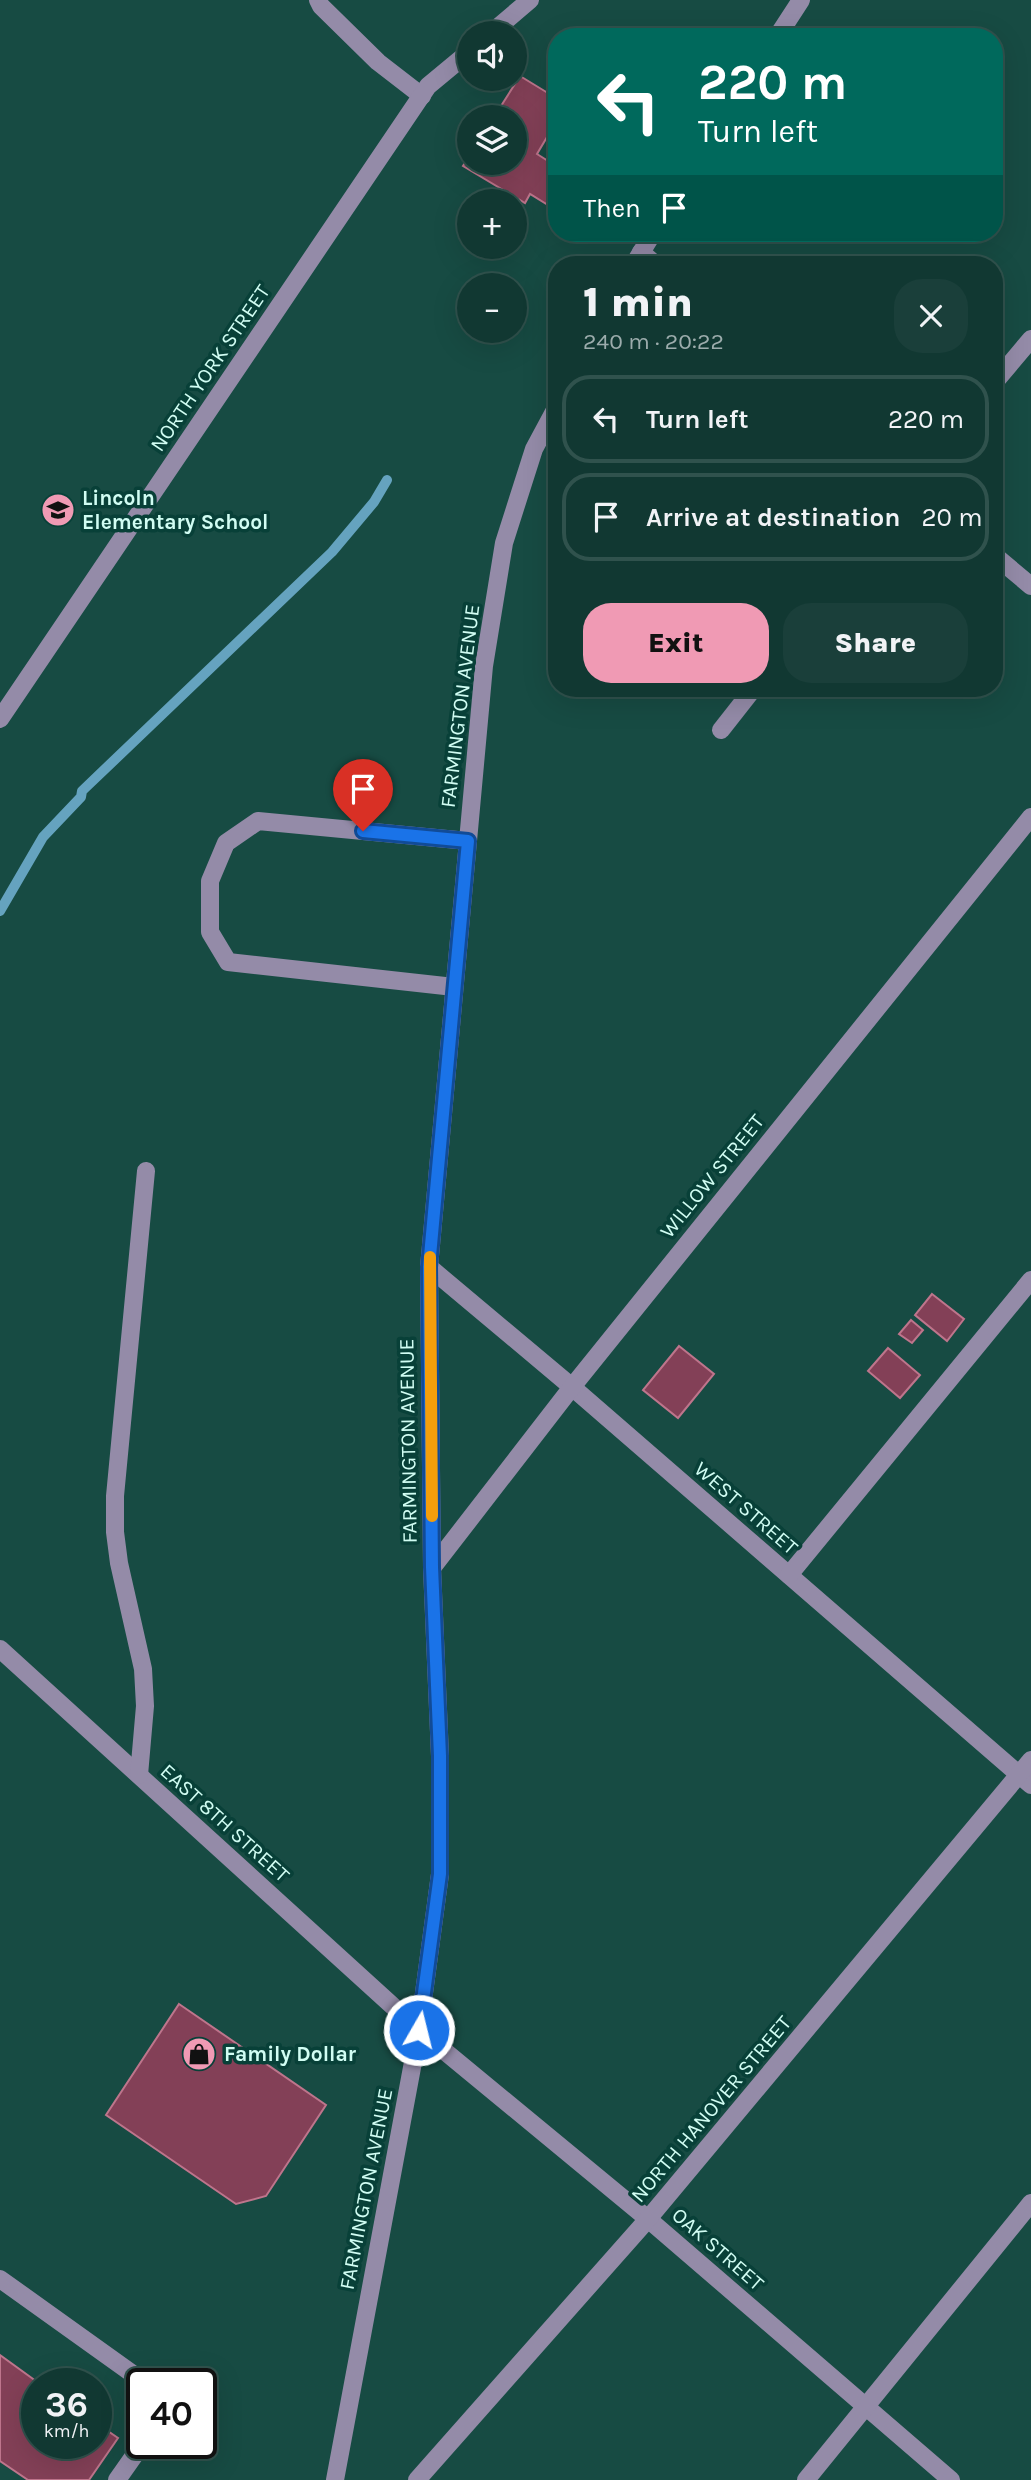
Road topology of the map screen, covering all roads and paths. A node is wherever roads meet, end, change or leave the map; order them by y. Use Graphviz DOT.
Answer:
graph roads {
  1 [pos="318,0"];
  2 [pos="530,0"];
  3 [pos="800,0"];
  4 [pos="505,21"];
  5 [pos="783,28"];
  6 [pos="457,62"];
  7 [pos="422,96"];
  8 [pos="1031,339"];
  9 [pos="1003,372"];
  10 [pos="548,423"];
  11 [pos="1003,563"];
  12 [pos="1031,586"];
  13 [pos="747,697"];
  14 [pos="0,719"];
  15 [pos="721,730"];
  16 [pos="1031,817"];
  17 [pos="468,841"];
  18 [pos="454,987"];
  19 [pos="146,1171"];
  20 [pos="429,1267"];
  21 [pos="1031,1280"];
  22 [pos="572,1387"];
  23 [pos="432,1567"];
  24 [pos="789,1575"];
  25 [pos="0,1649"];
  26 [pos="1031,1760"];
  27 [pos="139,1775"];
  28 [pos="1025,1780"];
  29 [pos="419,2030"];
  30 [pos="1031,2203"];
  31 [pos="648,2219"];
  32 [pos="0,2280"];
  33 [pos="126,2369"];
  34 [pos="867,2407"];
  35 [pos="132,2459"];
  36 [pos="117,2480"];
  37 [pos="335,2480"];
  38 [pos="417,2480"];
  39 [pos="806,2480"];
  40 [pos="951,2480"];
  1 -- 7 [label="street"];
  2 -- 4 [label="street"];
  3 -- 5 [label="street"];
  6 -- 7 [label="street, NORTH YORK STREET"];
  7 -- 14 [label="street, NORTH YORK STREET"];
  8 -- 9 [label="street"];
  10 -- 17 [label="street, FARMINGTON AVENUE"];
  11 -- 12 [label="street"];
  13 -- 15 [label="street"];
  16 -- 22 [label="street, WILLOW STREET"];
  17 -- 18 [label="street, FARMINGTON AVENUE"];
  17 -- 18 [label="street"];
  18 -- 20 [label="street, FARMINGTON AVENUE"];
  19 -- 27 [label="street"];
  20 -- 22 [label="street, WEST STREET"];
  20 -- 23 [label="street, FARMINGTON AVENUE"];
  21 -- 24 [label="street"];
  22 -- 23 [label="street, WILLOW STREET"];
  22 -- 24 [label="street, WEST STREET"];
  23 -- 29 [label="street, FARMINGTON AVENUE"];
  24 -- 28 [label="street, WEST STREET"];
  25 -- 27 [label="street, EAST 8TH STREET"];
  26 -- 28 [label="street, NORTH HANOVER STREET"];
  27 -- 29 [label="street, EAST 8TH STREET"];
  28 -- 31 [label="street, NORTH HANOVER STREET"];
  29 -- 31 [label="street, OAK STREET"];
  29 -- 37 [label="street, FARMINGTON AVENUE"];
  30 -- 34 [label="street"];
  31 -- 34 [label="street, OAK STREET"];
  31 -- 38 [label="street, NORTH HANOVER STREET"];
  32 -- 33 [label="street"];
  34 -- 39 [label="street"];
  34 -- 40 [label="street, OAK STREET"];
  35 -- 36 [label="street"];
}
